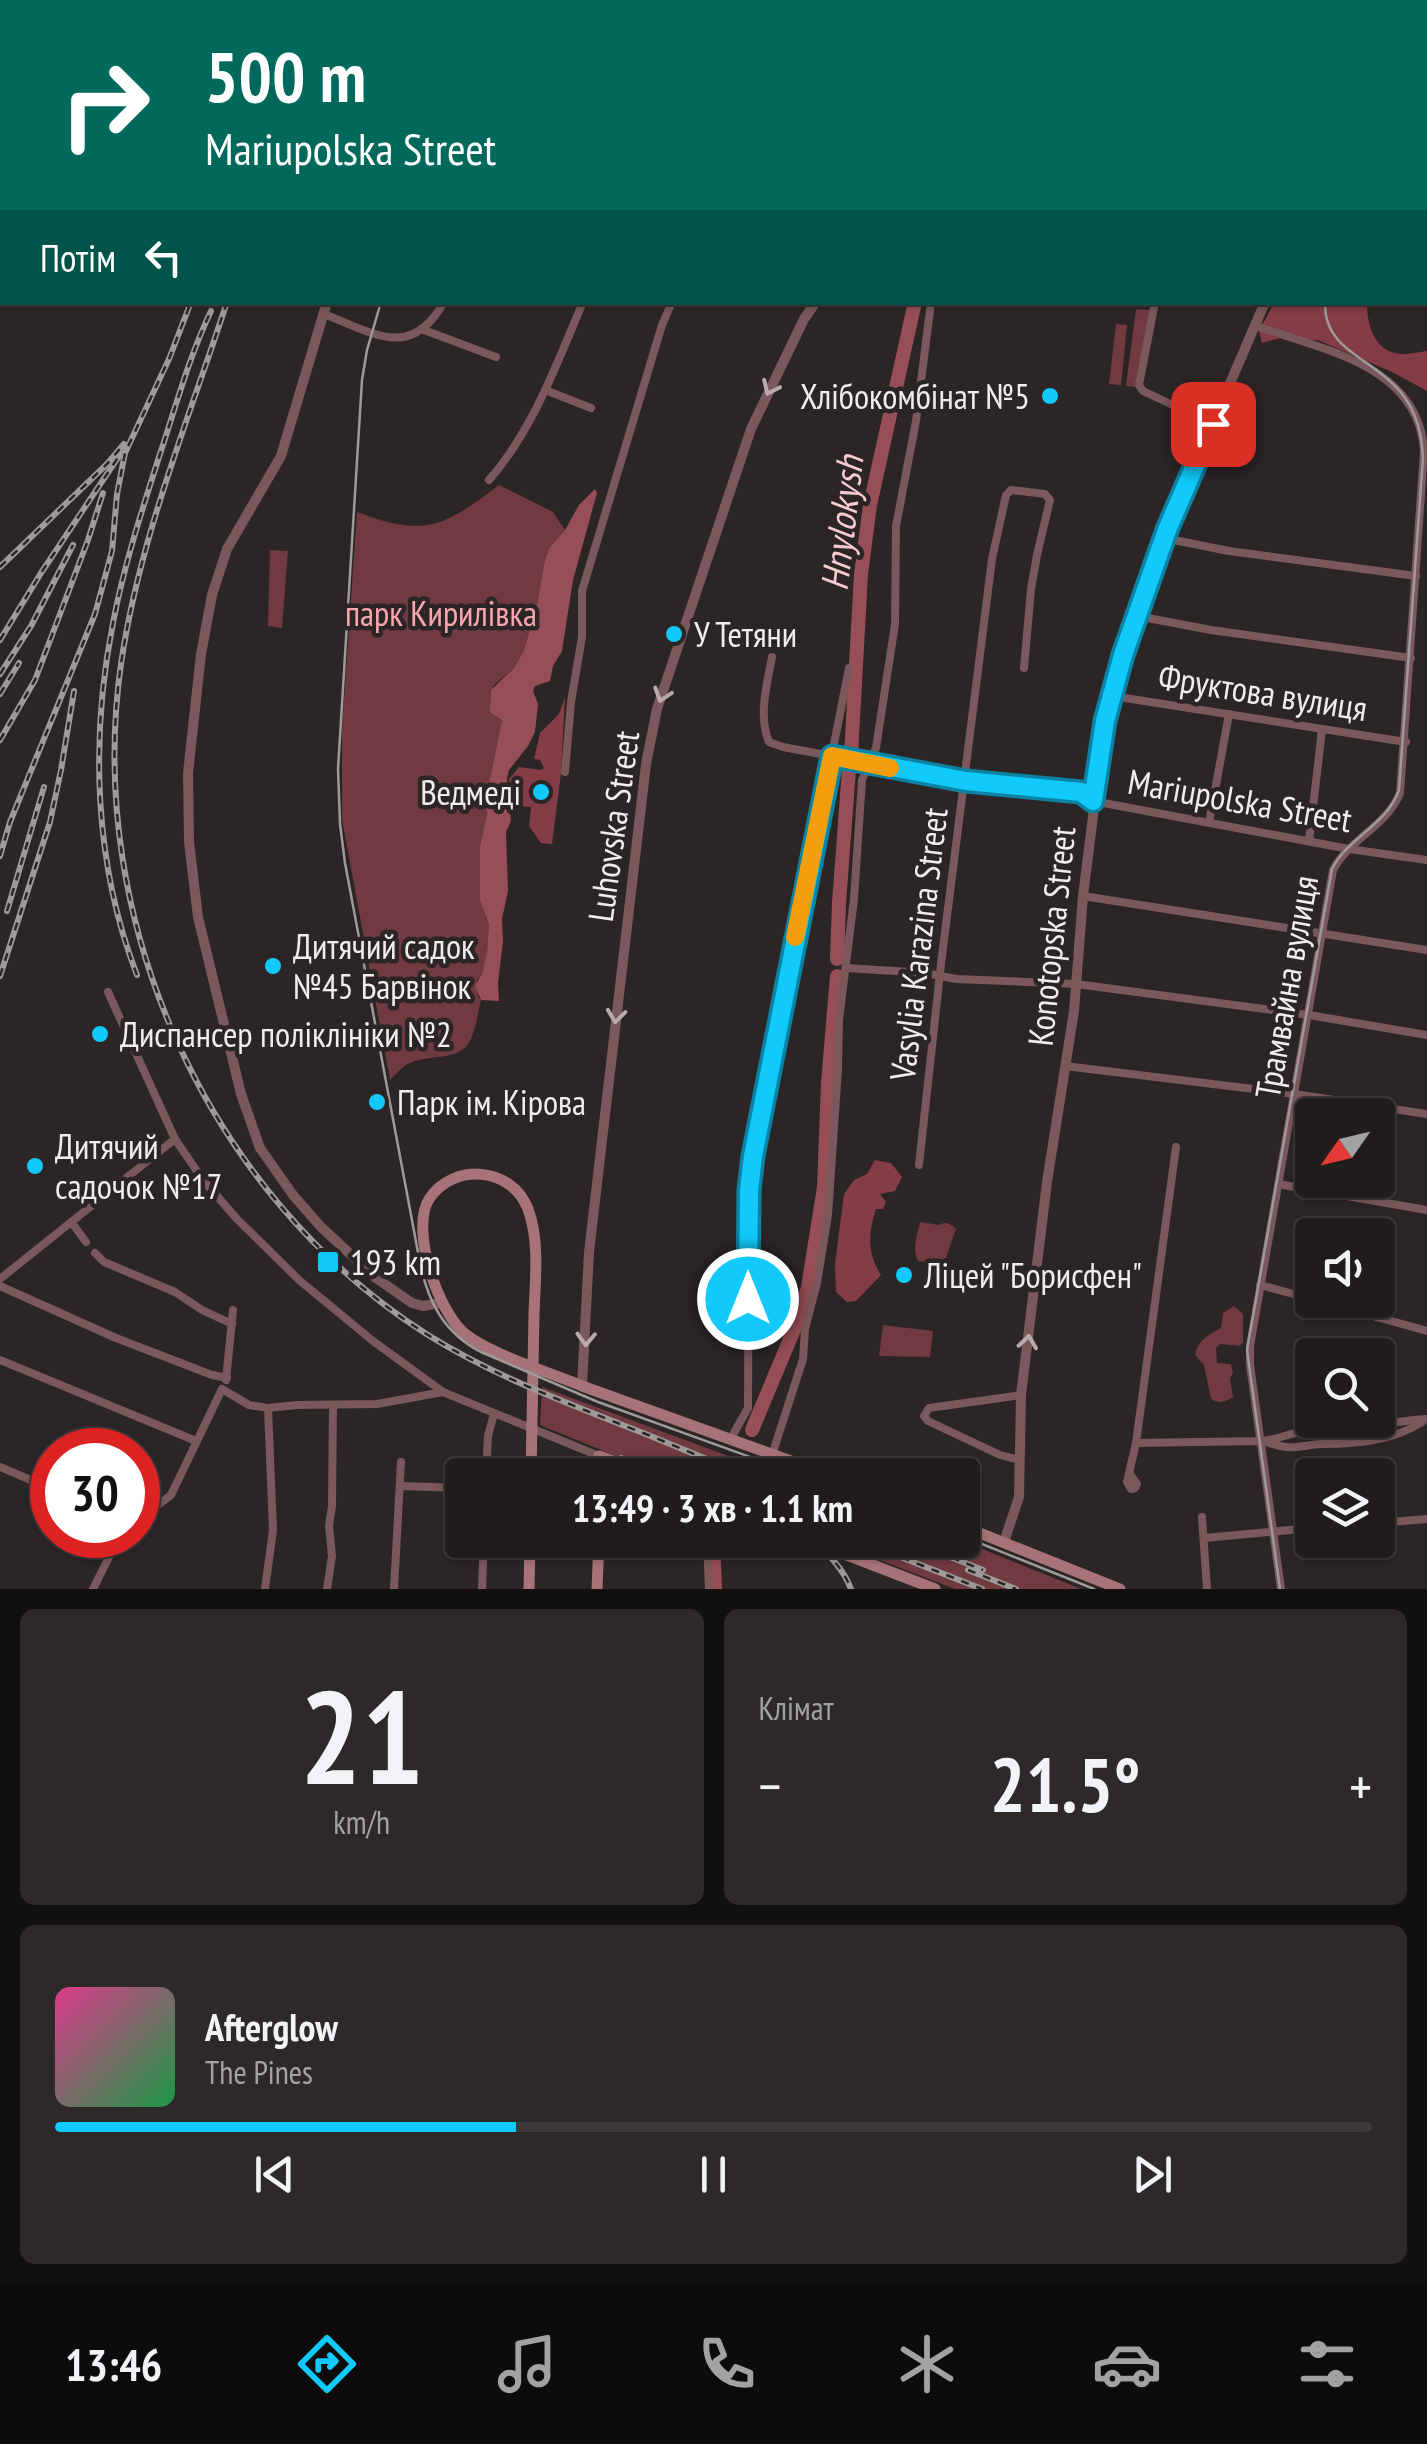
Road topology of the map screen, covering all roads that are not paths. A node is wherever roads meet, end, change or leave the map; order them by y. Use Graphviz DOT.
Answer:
graph roads {
  1 [pos="442,305"];
  2 [pos="582,305"];
  3 [pos="671,305"];
  4 [pos="814,305"];
  5 [pos="931,305"];
  6 [pos="1154,305"];
  7 [pos="1264,305"];
  8 [pos="326,308"];
  9 [pos="1254,325"];
  10 [pos="424,330"];
  11 [pos="496,357"];
  12 [pos="545,390"];
  13 [pos="591,408"];
  14 [pos="1213,424"];
  15 [pos="488,480"];
  16 [pos="1164,538"];
  17 [pos="1416,576"];
  18 [pos="1136,616"];
  19 [pos="772,657"];
  20 [pos="1410,658"];
  21 [pos="850,668"];
  22 [pos="1024,668"];
  23 [pos="1112,696"];
  24 [pos="1229,714"];
  25 [pos="1322,730"];
  26 [pos="1405,742"];
  27 [pos="832,756"];
  28 [pos="868,764"];
  29 [pos="566,772"];
  30 [pos="966,781"];
  31 [pos="1093,801"];
  32 [pos="1209,823"];
  33 [pos="1309,841"];
  34 [pos="1349,848"];
  35 [pos="1427,860"];
  36 [pos="1083,896"];
  37 [pos="1322,935"];
  38 [pos="1427,950"];
  39 [pos="846,968"];
  40 [pos="941,976"];
  41 [pos="1076,984"];
  42 [pos="108,992"];
  43 [pos="1308,1015"];
  44 [pos="1427,1035"];
  45 [pos="1065,1066"];
  46 [pos="1294,1094"];
  47 [pos="1427,1114"];
  48 [pos="175,1139"];
  49 [pos="1176,1147"];
  50 [pos="919,1165"];
  51 [pos="1278,1184"];
  52 [pos="1427,1210"];
  53 [pos="72,1224"];
  54 [pos="86,1242"];
  55 [pos="95,1253"];
  56 [pos="0,1283"];
  57 [pos="1260,1285"];
  58 [pos="1295,1295"];
  59 [pos="442,1302"];
  60 [pos="233,1310"];
  61 [pos="1380,1318"];
  62 [pos="232,1324"];
  63 [pos="1427,1331"];
  64 [pos="0,1360"];
  65 [pos="226,1378"];
  66 [pos="582,1386"];
  67 [pos="222,1389"];
  68 [pos="444,1392"];
  69 [pos="1021,1394"];
  70 [pos="332,1406"];
  71 [pos="268,1408"];
  72 [pos="494,1414"];
  73 [pos="1427,1419"];
  74 [pos="730,1440"];
  75 [pos="196,1441"];
  76 [pos="1262,1441"];
  77 [pos="1136,1443"];
  78 [pos="772,1454"];
  79 [pos="598,1456"];
  80 [pos="487,1458"];
  81 [pos="531,1458"];
  82 [pos="604,1458"];
  83 [pos="783,1458"];
  84 [pos="1019,1460"];
  85 [pos="400,1462"];
  86 [pos="0,1467"];
  87 [pos="1130,1474"];
  88 [pos="30,1480"];
  89 [pos="400,1486"];
  90 [pos="445,1487"];
  91 [pos="160,1503"];
  92 [pos="1202,1518"];
  93 [pos="1427,1519"];
  94 [pos="1395,1522"];
  95 [pos="1295,1530"];
  96 [pos="1274,1532"];
  97 [pos="980,1533"];
  98 [pos="1204,1538"];
  99 [pos="1004,1542"];
  100 [pos="109,1558"];
  101 [pos="483,1558"];
  102 [pos="530,1558"];
  103 [pos="598,1558"];
  104 [pos="708,1558"];
  105 [pos="855,1558"];
  106 [pos="94,1589"];
  107 [pos="265,1589"];
  108 [pos="327,1589"];
  109 [pos="394,1589"];
  110 [pos="482,1589"];
  111 [pos="529,1589"];
  112 [pos="597,1589"];
  113 [pos="709,1589"];
  114 [pos="935,1589"];
  115 [pos="1120,1589"];
  116 [pos="1207,1589"];
  117 [pos="1282,1589"];
  1 -- 10 [label="street"];
  2 -- 12 [label="street"];
  3 -- 29 [label="street"];
  4 -- 66 [label="street, Luhovska Street, one-way"];
  5 -- 28 [label="street"];
  6 -- 14 [label="street"];
  7 -- 9 [label="street, Konotopska Street"];
  8 -- 10 [label="street"];
  8 -- 59 [label="street"];
  9 -- 14 [label="street, Konotopska Street"];
  9 -- 17 [label="street, Трамвайна вулиця"];
  10 -- 11 [label="street"];
  12 -- 13 [label="street"];
  12 -- 15 [label="street"];
  14 -- 16 [label="street, Konotopska Street"];
  16 -- 17 [label="street"];
  16 -- 18 [label="street, Konotopska Street"];
  17 -- 20 [label="street, Трамвайна вулиця"];
  18 -- 20 [label="street"];
  18 -- 23 [label="street, Konotopska Street"];
  19 -- 27 [label="street, Mariupolska Street"];
  20 -- 26 [label="street, Трамвайна вулиця"];
  21 -- 27 [label="street"];
  22 -- 30 [label="street, Vasylia Karazina Street"];
  23 -- 24 [label="street, Фруктова вулиця"];
  23 -- 31 [label="street, Konotopska Street"];
  24 -- 25 [label="street, Фруктова вулиця"];
  24 -- 32 [label="street"];
  25 -- 26 [label="street, Фруктова вулиця"];
  25 -- 33 [label="street"];
  26 -- 34 [label="street, Трамвайна вулиця"];
  27 -- 28 [label="street, Mariupolska Street"];
  27 -- 74 [label="street"];
  28 -- 30 [label="street, Mariupolska Street"];
  28 -- 39 [label="street"];
  30 -- 31 [label="street, Mariupolska Street"];
  30 -- 40 [label="street, Vasylia Karazina Street"];
  31 -- 32 [label="street, Mariupolska Street"];
  31 -- 36 [label="street, Konotopska Street"];
  32 -- 33 [label="street, Mariupolska Street"];
  33 -- 34 [label="street, Mariupolska Street"];
  34 -- 35 [label="street, Mariupolska Street"];
  34 -- 37 [label="street, Трамвайна вулиця"];
  36 -- 37 [label="street"];
  36 -- 41 [label="street, Konotopska Street"];
  37 -- 38 [label="street"];
  37 -- 43 [label="street, Трамвайна вулиця"];
  39 -- 40 [label="street"];
  39 -- 78 [label="street"];
  40 -- 41 [label="street"];
  40 -- 50 [label="street, Vasylia Karazina Street"];
  41 -- 43 [label="street"];
  41 -- 45 [label="street, Konotopska Street"];
  42 -- 48 [label="street"];
  43 -- 44 [label="street"];
  43 -- 46 [label="street, Трамвайна вулиця"];
  45 -- 46 [label="street"];
  69 -- 45 [label="street, Konotopska Street, one-way"];
  46 -- 47 [label="street"];
  46 -- 51 [label="street, Трамвайна вулиця"];
  48 -- 53 [label="street"];
  48 -- 68 [label="street"];
  49 -- 77 [label="street"];
  51 -- 52 [label="street"];
  51 -- 57 [label="street, Трамвайна вулиця"];
  53 -- 54 [label="street"];
  53 -- 56 [label="street"];
  55 -- 62 [label="street"];
  56 -- 65 [label="street"];
  57 -- 58 [label="street"];
  57 -- 76 [label="street, Трамвайна вулиця"];
  59 -- 66 [label="main road"];
  59 -- 81 [label="main road"];
  60 -- 62 [label="street"];
  61 -- 63 [label="street"];
  62 -- 65 [label="street"];
  64 -- 75 [label="street"];
  65 -- 67 [label="street"];
  66 -- 74 [label="main road"];
  67 -- 71 [label="street"];
  67 -- 75 [label="street"];
  68 -- 70 [label="street"];
  68 -- 72 [label="street"];
  69 -- 84 [label="street, Konotopska Street"];
  69 -- 84 [label="street"];
  70 -- 71 [label="street"];
  70 -- 108 [label="street"];
  71 -- 107 [label="street"];
  72 -- 79 [label="street"];
  72 -- 80 [label="street"];
  73 -- 76 [label="street"];
  73 -- 76 [label="street"];
  74 -- 78 [label="main road"];
  75 -- 91 [label="street"];
  76 -- 77 [label="street"];
  76 -- 96 [label="street, Трамвайна вулиця"];
  77 -- 87 [label="street"];
  78 -- 83 [label="main road"];
  79 -- 82 [label="main road"];
  84 -- 99 [label="street, Konotopska Street"];
  85 -- 89 [label="street"];
  86 -- 88 [label="street"];
  89 -- 90 [label="street"];
  89 -- 109 [label="street"];
  92 -- 98 [label="street"];
  93 -- 94 [label="street"];
  95 -- 96 [label="street"];
  96 -- 98 [label="street"];
  96 -- 117 [label="street, Трамвайна вулиця"];
  97 -- 99 [label="main road"];
  98 -- 116 [label="street"];
  99 -- 115 [label="main road"];
  100 -- 106 [label="street"];
  101 -- 110 [label="street"];
  102 -- 111 [label="main road"];
  103 -- 112 [label="main road"];
  104 -- 113 [label="street"];
  105 -- 114 [label="main road"];
}
